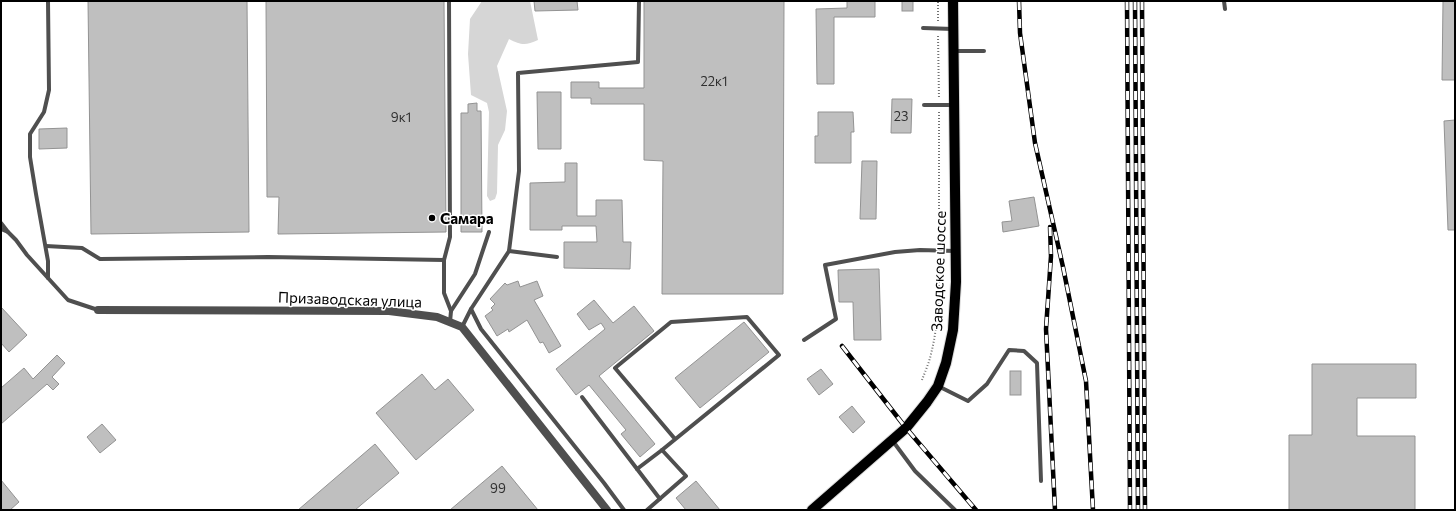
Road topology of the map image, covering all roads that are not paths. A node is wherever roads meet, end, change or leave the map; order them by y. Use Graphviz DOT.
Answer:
graph roads {
  1 [pos="48,1"];
  2 [pos="449,1"];
  3 [pos="639,1"];
  4 [pos="953,1"];
  5 [pos="1224,1"];
  6 [pos="1224,9"];
  7 [pos="923,28"];
  8 [pos="954,28"];
  9 [pos="984,51"];
  10 [pos="954,52"];
  11 [pos="924,105"];
  12 [pos="954,105"];
  13 [pos="1,223"];
  14 [pos="1,229"];
  15 [pos="8,232"];
  16 [pos="489,232"];
  17 [pos="46,246"];
  18 [pos="509,251"];
  19 [pos="955,251"];
  20 [pos="557,257"];
  21 [pos="444,260"];
  22 [pos="48,278"];
  23 [pos="471,309"];
  24 [pos="98,310"];
  25 [pos="451,311"];
  26 [pos="450,322"];
  27 [pos="462,327"];
  28 [pos="804,340"];
  29 [pos="938,386"];
  30 [pos="582,397"];
  31 [pos="675,439"];
  32 [pos="892,440"];
  33 [pos="662,450"];
  34 [pos="636,469"];
  35 [pos="1041,481"];
  36 [pos="660,499"];
  37 [pos="607,510"];
  38 [pos="624,510"];
  39 [pos="647,510"];
  40 [pos="812,510"];
  41 [pos="955,510"];
  1 -- 17 [label="lane"];
  2 -- 21 [label="lane"];
  3 -- 18 [label="lane"];
  4 -- 8 [label="main road, Заводское шоссе"];
  5 -- 6 [label="lane"];
  7 -- 8 [label="lane"];
  8 -- 10 [label="main road, Заводское шоссе"];
  9 -- 10 [label="lane"];
  10 -- 12 [label="main road, Заводское шоссе"];
  11 -- 12 [label="lane"];
  12 -- 19 [label="main road, Заводское шоссе"];
  13 -- 15 [label="lane"];
  14 -- 15 [label="lane"];
  15 -- 22 [label="lane"];
  16 -- 25 [label="lane"];
  17 -- 21 [label="lane"];
  17 -- 22 [label="lane"];
  18 -- 20 [label="lane"];
  18 -- 23 [label="lane"];
  19 -- 28 [label="lane"];
  19 -- 29 [label="main road, Заводское шоссе"];
  21 -- 25 [label="lane"];
  22 -- 24 [label="lane"];
  23 -- 27 [label="lane"];
  23 -- 38 [label="lane"];
  24 -- 26 [label="street, Призаводская улица"];
  25 -- 26 [label="lane"];
  26 -- 27 [label="street, Призаводская улица"];
  27 -- 37 [label="street, Призаводская улица"];
  29 -- 32 [label="main road, Заводское шоссе"];
  29 -- 35 [label="lane"];
  30 -- 34 [label="lane"];
  31 -- 31 [label="lane"];
  31 -- 33 [label="lane"];
  32 -- 40 [label="main road, Заводское шоссе"];
  32 -- 41 [label="lane"];
  33 -- 34 [label="lane"];
  33 -- 36 [label="lane"];
  34 -- 36 [label="lane"];
  36 -- 39 [label="lane"];
}
